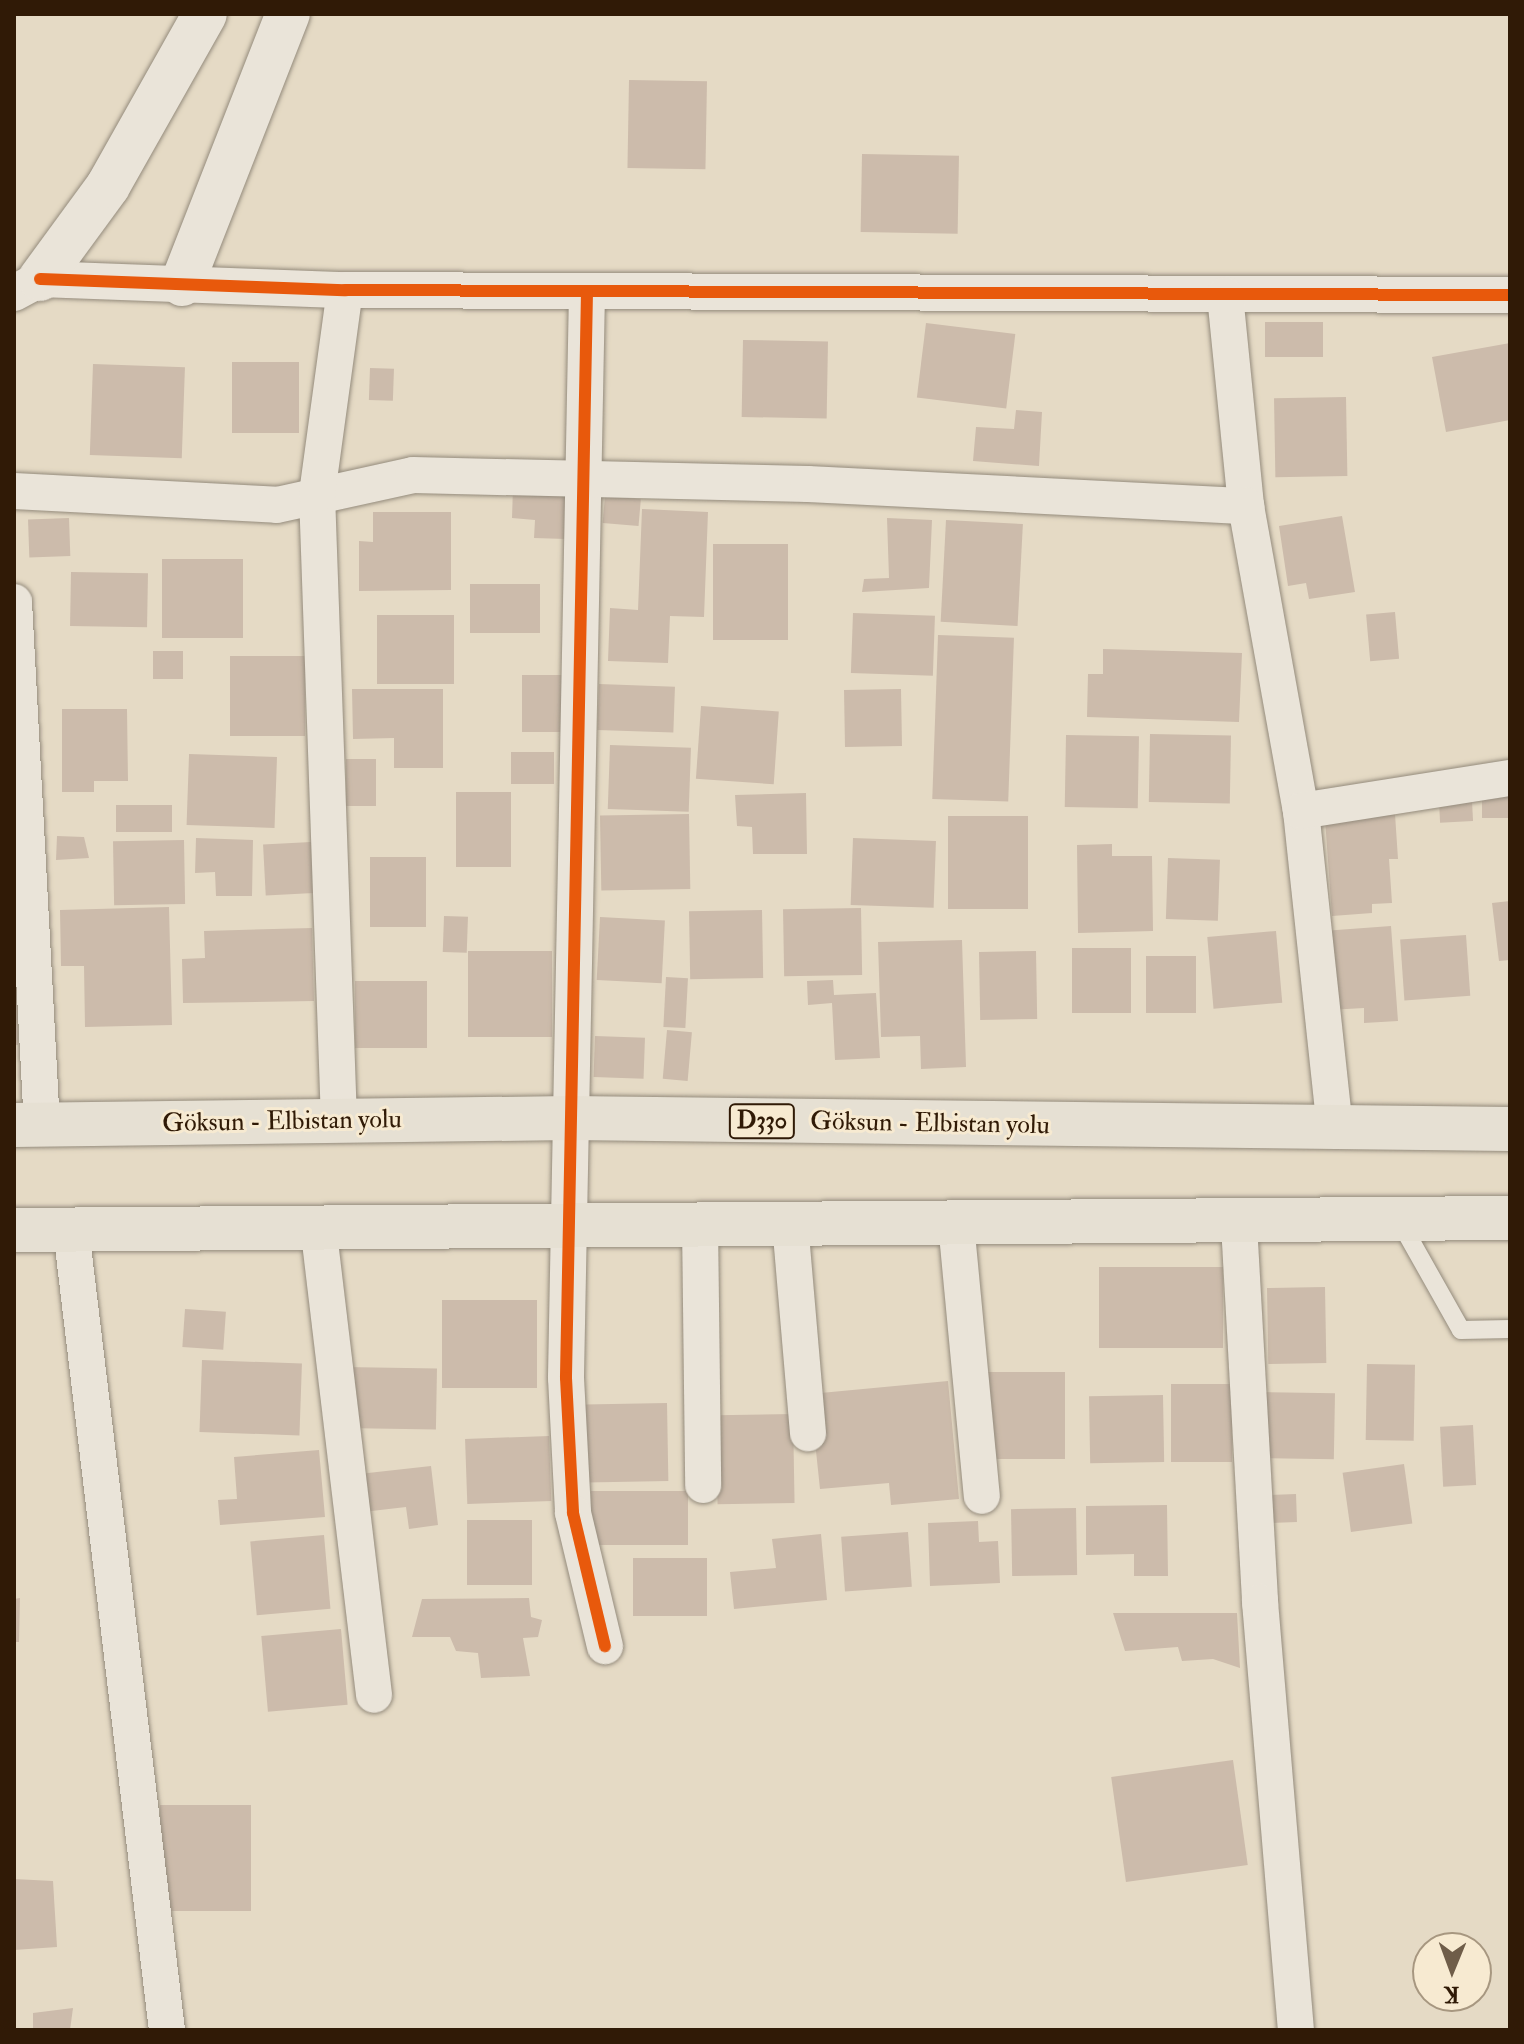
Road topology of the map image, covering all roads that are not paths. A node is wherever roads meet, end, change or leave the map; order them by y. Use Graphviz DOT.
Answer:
graph roads {
  1 [pos="205,14"];
  2 [pos="288,14"];
  3 [pos="182,284"];
  4 [pos="27,286"];
  5 [pos="345,290"];
  6 [pos="587,292"];
  7 [pos="1225,295"];
  8 [pos="1510,295"];
  9 [pos="584,479"];
  10 [pos="14,491"];
  11 [pos="317,494"];
  12 [pos="1246,506"];
  13 [pos="14,602"];
  14 [pos="1510,778"];
  15 [pos="1301,811"];
  16 [pos="570,1118"];
  17 [pos="339,1121"];
  18 [pos="28,1125"];
  19 [pos="1510,1129"];
  20 [pos="1335,1130"];
  21 [pos="1510,1218"];
  22 [pos="1399,1220"];
  23 [pos="571,1223"];
  24 [pos="700,1223"];
  25 [pos="790,1223"];
  26 [pos="956,1223"];
  27 [pos="1239,1224"];
  28 [pos="318,1225"];
  29 [pos="14,1230"];
  30 [pos="71,1230"];
  31 [pos="1510,1329"];
  32 [pos="808,1433"];
  33 [pos="703,1485"];
  34 [pos="982,1496"];
  35 [pos="605,1646"];
  36 [pos="374,1695"];
  37 [pos="167,2030"];
  38 [pos="1296,2030"];
  1 -- 4 [label="street"];
  2 -- 3 [label="street"];
  3 -- 4 [label="street"];
  3 -- 5 [label="street"];
  5 -- 6 [label="street"];
  5 -- 11 [label="street"];
  6 -- 7 [label="street"];
  6 -- 9 [label="street"];
  7 -- 8 [label="street"];
  7 -- 12 [label="street"];
  9 -- 11 [label="street"];
  9 -- 12 [label="street"];
  9 -- 16 [label="street"];
  10 -- 11 [label="street"];
  11 -- 17 [label="street"];
  12 -- 15 [label="street"];
  13 -- 18 [label="street"];
  14 -- 15 [label="street"];
  15 -- 20 [label="street"];
  16 -- 17 [label="highway, Göksun - Elbistan yolu / D330"];
  16 -- 20 [label="highway, Göksun - Elbistan yolu / D330"];
  16 -- 23 [label="street"];
  17 -- 18 [label="highway, Göksun - Elbistan yolu / D330"];
  19 -- 20 [label="highway, Göksun - Elbistan yolu / D330"];
  21 -- 22 [label="highway"];
  22 -- 27 [label="highway"];
  22 -- 31 [label="lane"];
  23 -- 24 [label="highway"];
  23 -- 28 [label="highway"];
  23 -- 35 [label="street"];
  24 -- 25 [label="highway"];
  24 -- 33 [label="street"];
  25 -- 26 [label="highway"];
  25 -- 32 [label="street"];
  26 -- 27 [label="highway"];
  26 -- 34 [label="street"];
  27 -- 38 [label="street"];
  28 -- 30 [label="highway"];
  28 -- 36 [label="street"];
  29 -- 30 [label="highway"];
  30 -- 37 [label="street"];
}
